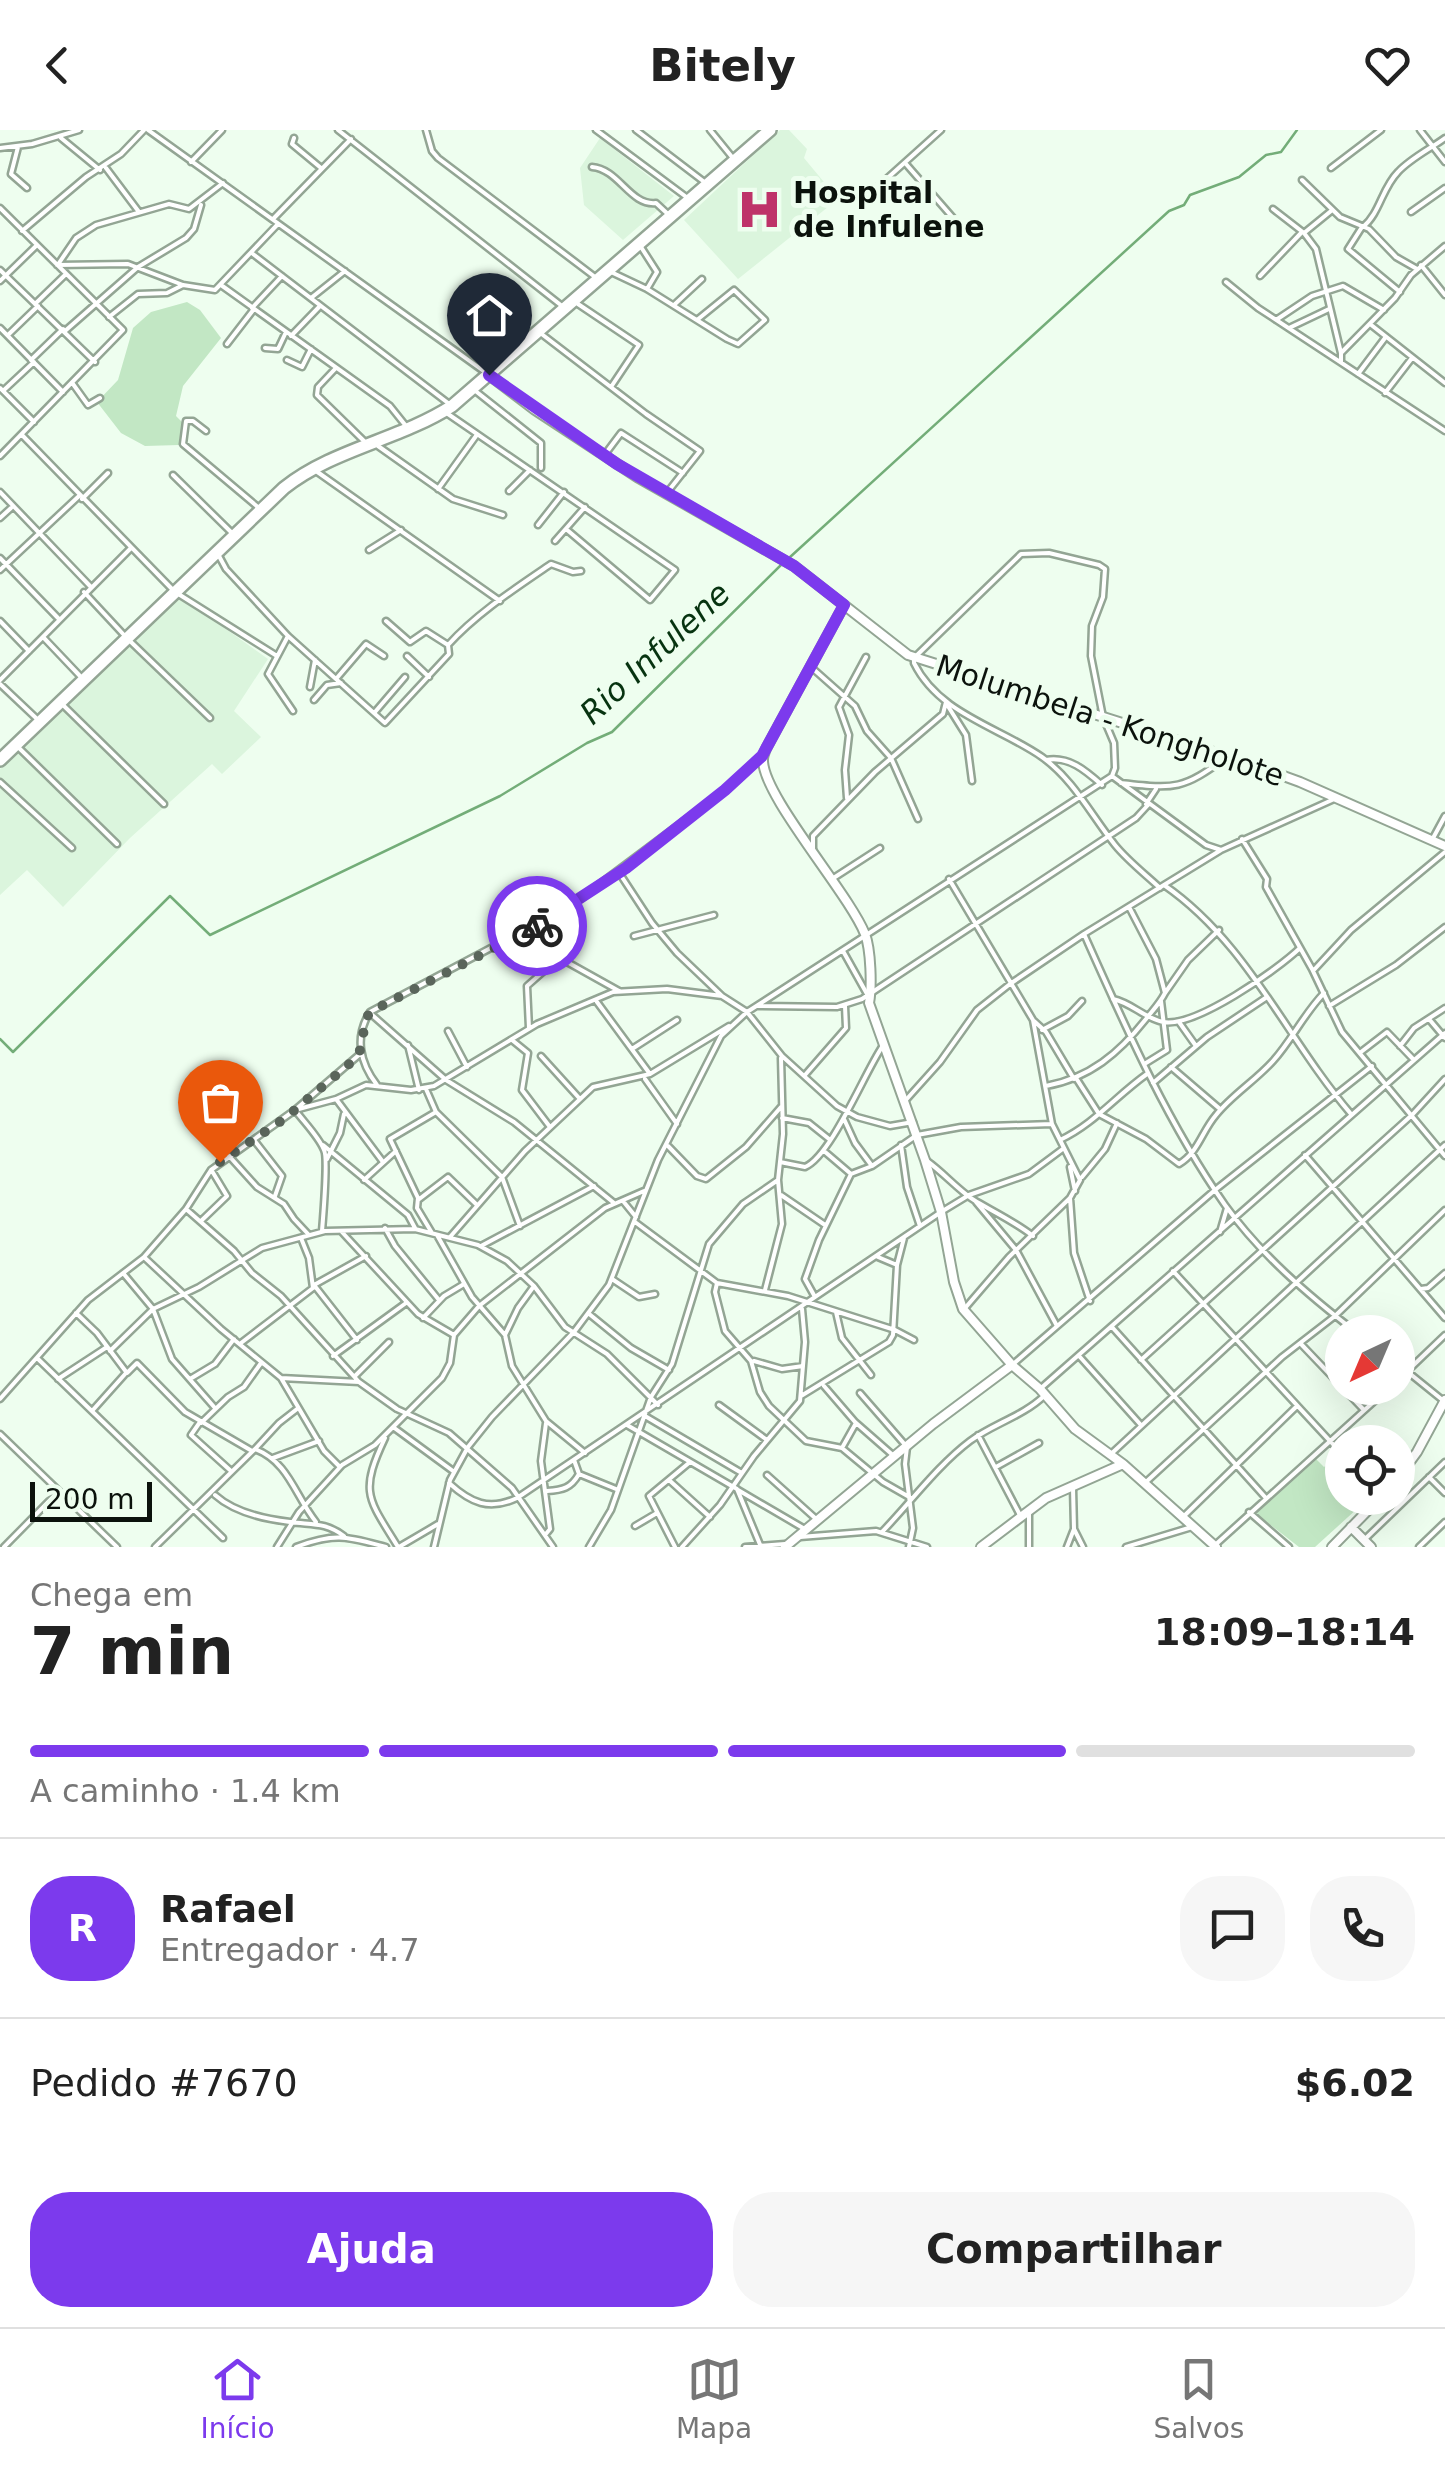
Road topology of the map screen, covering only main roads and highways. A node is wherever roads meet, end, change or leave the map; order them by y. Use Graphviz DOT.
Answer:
graph roads {
  1 [pos="770,130"];
  2 [pos="0,760"];
  1 -- 2 [label="highway"];
}
